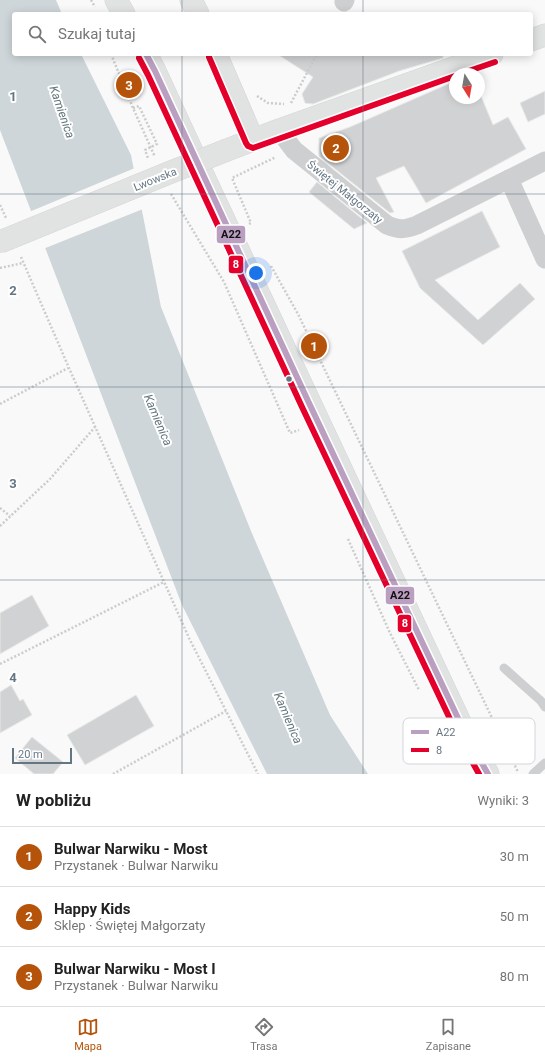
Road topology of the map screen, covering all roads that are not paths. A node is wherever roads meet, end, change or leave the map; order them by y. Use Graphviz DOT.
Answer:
graph roads {
  1 [pos="116,0"];
  2 [pos="192,0"];
  3 [pos="123,12"];
  4 [pos="197,12"];
  5 [pos="545,35"];
  6 [pos="533,39"];
  7 [pos="147,56"];
  8 [pos="217,56"];
  9 [pos="486,56"];
  10 [pos="279,130"];
  11 [pos="253,140"];
  12 [pos="545,161"];
  13 [pos="509,179"];
  14 [pos="4,233"];
  15 [pos="545,259"];
  16 [pos="504,668"];
  17 [pos="545,707"];
  18 [pos="458,718"];
  19 [pos="545,763"];
  20 [pos="482,764"];
  21 [pos="488,774"];
  22 [pos="533,774"];
  1 -- 3 [label="main road"];
  2 -- 4 [label="main road"];
  5 -- 6 [label="main road"];
  7 -- 18 [label="main road"];
  8 -- 11 [label="main road"];
  9 -- 10 [label="main road, Lwowska"];
  10 -- 11 [label="main road, Lwowska"];
  10 -- 13 [label="street, Świętej Małgorzaty"];
  11 -- 14 [label="main road, Lwowska, bridge"];
  12 -- 13 [label="street, Świętej Małgorzaty"];
  13 -- 15 [label="street"];
  16 -- 17 [label="lane"];
  19 -- 22 [label="lane"];
  20 -- 21 [label="main road"];
}
